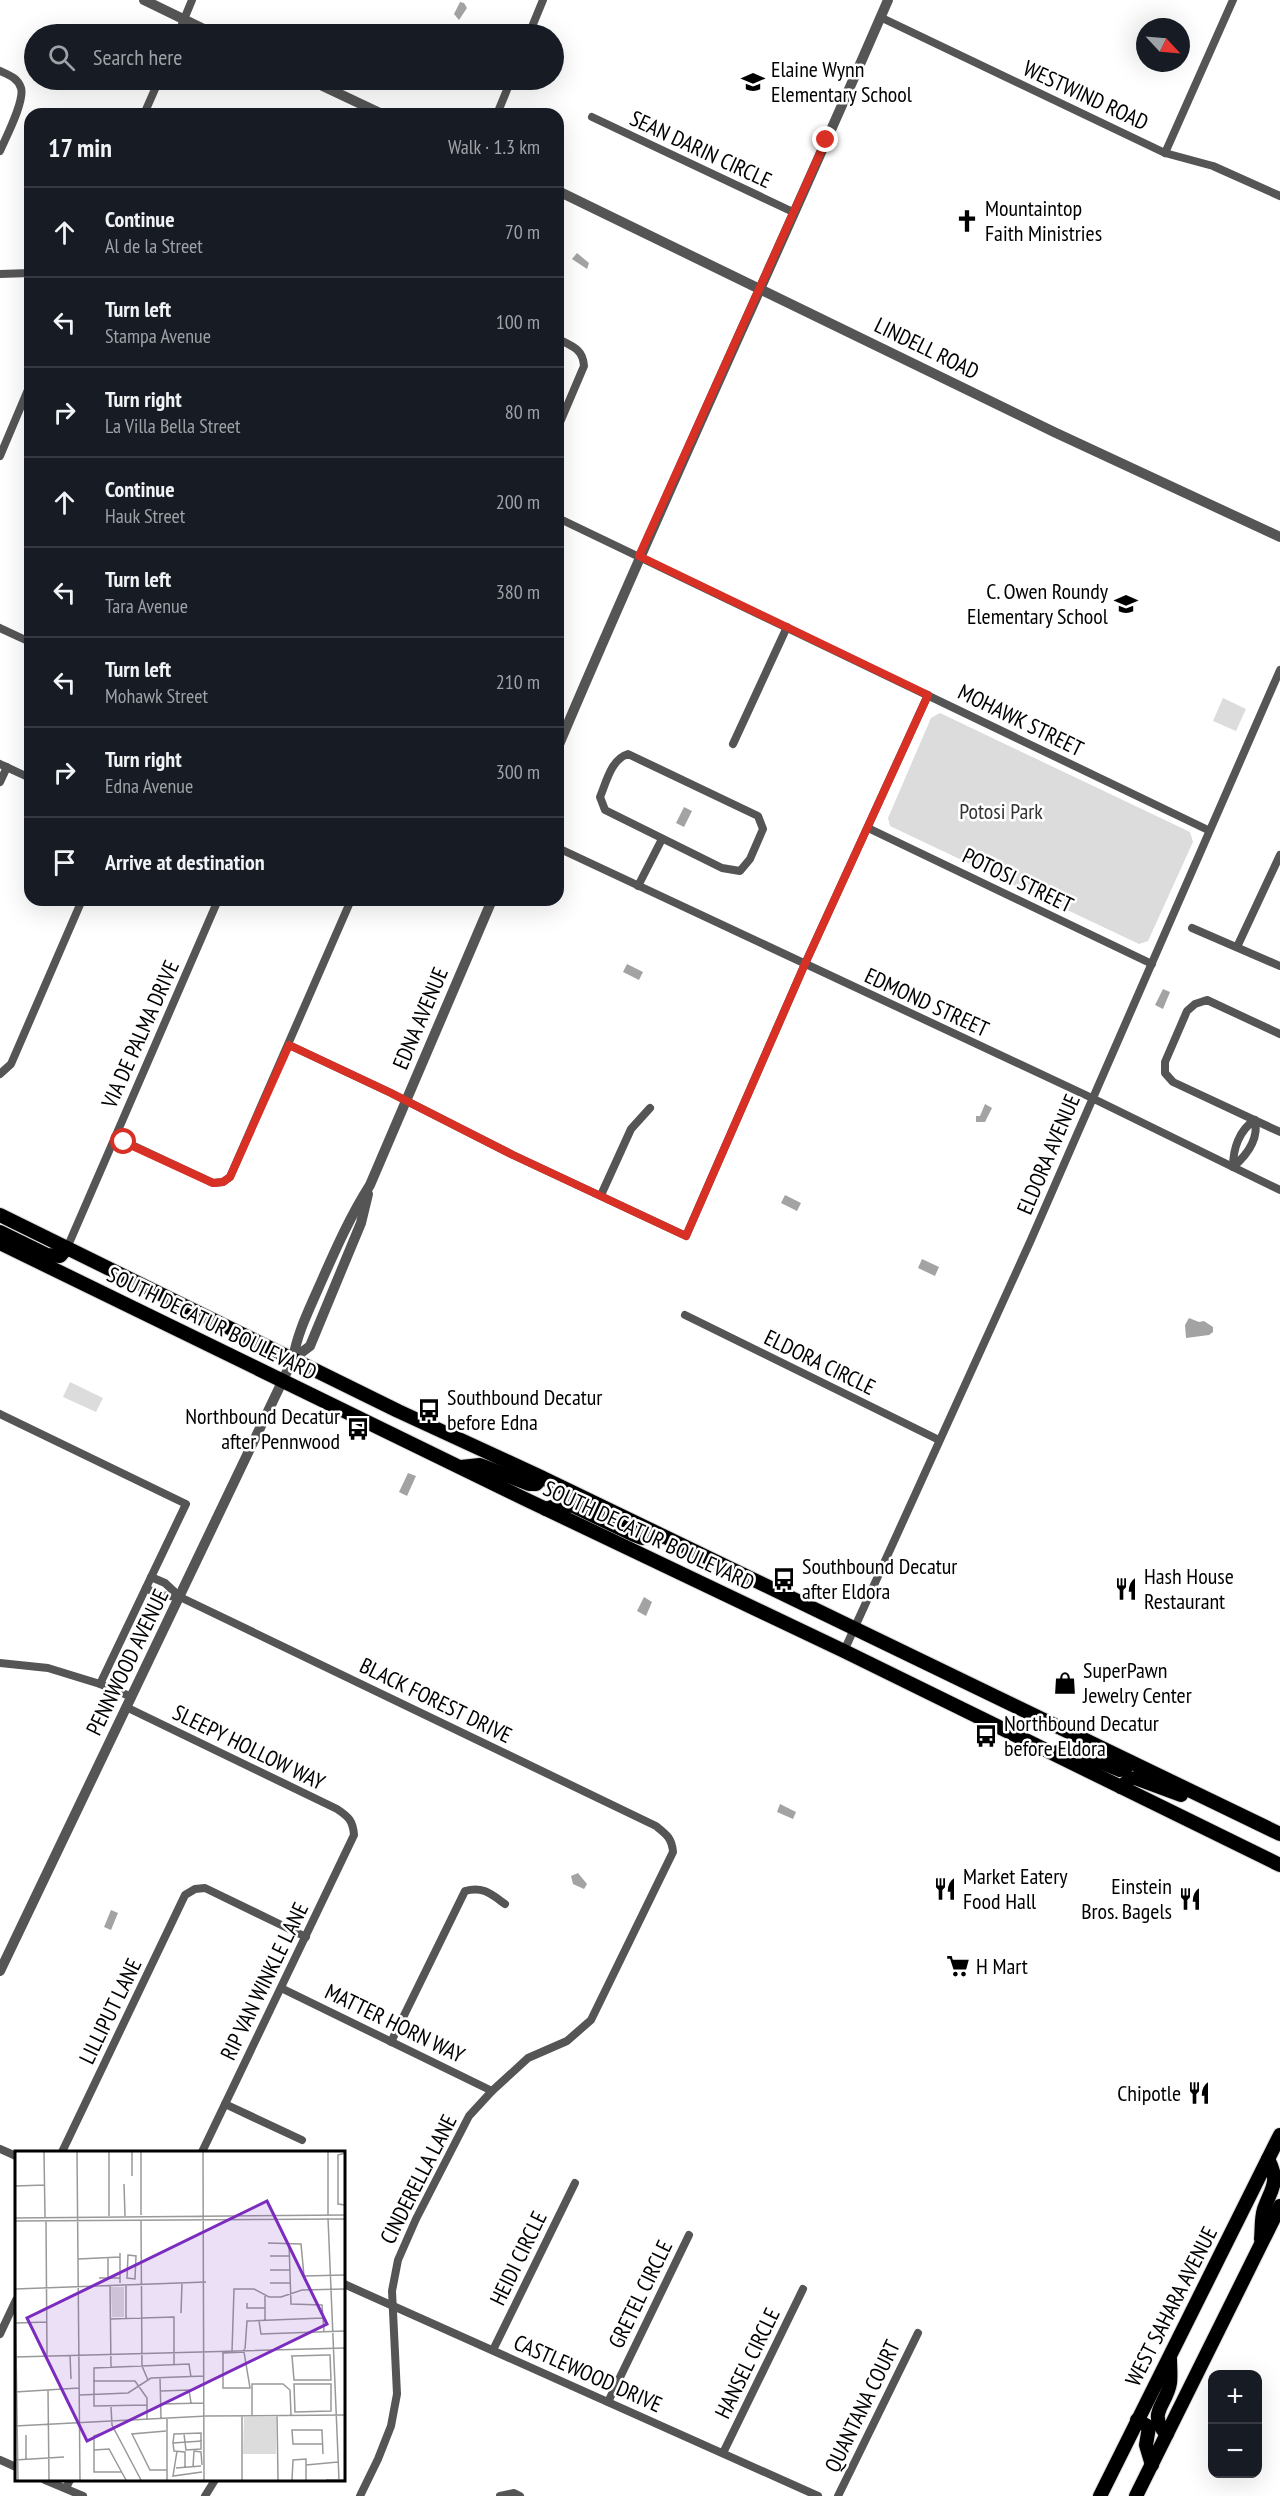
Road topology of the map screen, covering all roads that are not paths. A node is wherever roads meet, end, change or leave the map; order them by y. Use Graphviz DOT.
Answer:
graph roads {
  1 [pos="144,0"];
  2 [pos="192,0"];
  3 [pos="543,0"];
  4 [pos="888,0"];
  5 [pos="1233,0"];
  6 [pos="880,17"];
  7 [pos="184,20"];
  8 [pos="182,24"];
  9 [pos="193,24"];
  10 [pos="533,24"];
  11 [pos="0,70"];
  12 [pos="155,90"];
  13 [pos="331,90"];
  14 [pos="507,90"];
  15 [pos="147,108"];
  16 [pos="369,108"];
  17 [pos="499,108"];
  18 [pos="592,117"];
  19 [pos="0,150"];
  20 [pos="1165,153"];
  21 [pos="564,194"];
  22 [pos="1280,196"];
  23 [pos="794,212"];
  24 [pos="24,273"];
  25 [pos="0,274"];
  26 [pos="760,289"];
  27 [pos="564,342"];
  28 [pos="24,399"];
  29 [pos="564,413"];
  30 [pos="0,456"];
  31 [pos="564,521"];
  32 [pos="1280,537"];
  33 [pos="639,556"];
  34 [pos="787,627"];
  35 [pos="0,628"];
  36 [pos="24,639"];
  37 [pos="1280,669"];
  38 [pos="928,695"];
  39 [pos="564,733"];
  40 [pos="733,744"];
  41 [pos="3,765"];
  42 [pos="24,775"];
  43 [pos="0,782"];
  44 [pos="868,828"];
  45 [pos="1208,830"];
  46 [pos="662,839"];
  47 [pos="564,851"];
  48 [pos="1280,855"];
  49 [pos="638,886"];
  50 [pos="79,906"];
  51 [pos="215,906"];
  52 [pos="348,906"];
  53 [pos="489,906"];
  54 [pos="1192,928"];
  55 [pos="1237,947"];
  56 [pos="1152,964"];
  57 [pos="804,966"];
  58 [pos="1280,966"];
  59 [pos="1280,1034"];
  60 [pos="289,1045"];
  61 [pos="0,1074"];
  62 [pos="1092,1098"];
  63 [pos="406,1102"];
  64 [pos="650,1108"];
  65 [pos="1255,1120"];
  66 [pos="1280,1132"];
  67 [pos="115,1137"];
  68 [pos="1233,1167"];
  69 [pos="1280,1190"];
  70 [pos="601,1195"];
  71 [pos="0,1215"];
  72 [pos="0,1232"];
  73 [pos="0,1243"];
  74 [pos="67,1248"];
  75 [pos="685,1315"];
  76 [pos="288,1370"];
  77 [pos="0,1414"];
  78 [pos="939,1440"];
  79 [pos="459,1467"];
  80 [pos="542,1478"];
  81 [pos="546,1509"];
  82 [pos="662,1537"];
  83 [pos="151,1577"];
  84 [pos="146,1588"];
  85 [pos="180,1597"];
  86 [pos="854,1629"];
  87 [pos="844,1651"];
  88 [pos="0,1663"];
  89 [pos="100,1684"];
  90 [pos="988,1694"];
  91 [pos="132,1697"];
  92 [pos="126,1707"];
  93 [pos="979,1718"];
  94 [pos="1044,1750"];
  95 [pos="1130,1762"];
  96 [pos="1122,1787"];
  97 [pos="1212,1802"];
  98 [pos="353,1824"];
  99 [pos="1280,1834"];
  100 [pos="672,1842"];
  101 [pos="1280,1865"];
  102 [pos="505,1904"];
  103 [pos="306,1937"];
  104 [pos="0,1971"];
  105 [pos="281,1988"];
  106 [pos="391,2042"];
  107 [pos="492,2091"];
  108 [pos="225,2104"];
  109 [pos="1280,2135"];
  110 [pos="302,2140"];
  111 [pos="0,2149"];
  112 [pos="62,2151"];
  113 [pos="202,2151"];
  114 [pos="15,2156"];
  115 [pos="1268,2159"];
  116 [pos="575,2183"];
  117 [pos="1280,2206"];
  118 [pos="689,2235"];
  119 [pos="1261,2244"];
  120 [pos="345,2284"];
  121 [pos="803,2289"];
  122 [pos="15,2302"];
  123 [pos="393,2305"];
  124 [pos="918,2333"];
  125 [pos="0,2334"];
  126 [pos="493,2350"];
  127 [pos="1170,2354"];
  128 [pos="608,2402"];
  129 [pos="1137,2420"];
  130 [pos="1167,2434"];
  131 [pos="723,2453"];
  132 [pos="0,2460"];
  133 [pos="1152,2465"];
  134 [pos="15,2467"];
  135 [pos="48,2481"];
  136 [pos="70,2481"];
  137 [pos="215,2481"];
  138 [pos="66,2488"];
  139 [pos="502,2495"];
  140 [pos="84,2496"];
  141 [pos="205,2496"];
  142 [pos="360,2496"];
  143 [pos="520,2496"];
  144 [pos="818,2496"];
  145 [pos="838,2496"];
  146 [pos="1100,2496"];
  147 [pos="1136,2496"];
  1 -- 7 [label="street"];
  2 -- 7 [label="street"];
  3 -- 10 [label="street"];
  4 -- 6 [label="street"];
  5 -- 20 [label="street"];
  6 -- 20 [label="street, WESTWIND ROAD"];
  6 -- 23 [label="street"];
  7 -- 8 [label="street"];
  7 -- 9 [label="street"];
  11 -- 19 [label="street"];
  12 -- 15 [label="street"];
  13 -- 16 [label="street"];
  14 -- 17 [label="street"];
  18 -- 23 [label="street, SEAN DARIN CIRCLE"];
  20 -- 22 [label="street, WESTWIND ROAD"];
  21 -- 26 [label="street, LINDELL ROAD"];
  23 -- 26 [label="street"];
  24 -- 25 [label="street"];
  26 -- 32 [label="street, LINDELL ROAD"];
  26 -- 33 [label="street"];
  27 -- 29 [label="street"];
  28 -- 30 [label="street"];
  31 -- 33 [label="street, MOHAWK STREET"];
  33 -- 34 [label="street, MOHAWK STREET"];
  33 -- 39 [label="street"];
  34 -- 38 [label="street, MOHAWK STREET"];
  34 -- 40 [label="street"];
  35 -- 36 [label="street"];
  37 -- 45 [label="street, ELDORA AVENUE"];
  38 -- 44 [label="street"];
  38 -- 45 [label="street, MOHAWK STREET"];
  41 -- 42 [label="street"];
  41 -- 43 [label="street"];
  44 -- 56 [label="street, POTOSI STREET"];
  44 -- 57 [label="street"];
  45 -- 56 [label="street, ELDORA AVENUE"];
  46 -- 46 [label="street"];
  46 -- 49 [label="street"];
  47 -- 49 [label="street, EDMOND STREET"];
  48 -- 55 [label="street"];
  49 -- 57 [label="street, EDMOND STREET"];
  50 -- 61 [label="street"];
  51 -- 67 [label="street, VIA DE PALMA DRIVE"];
  52 -- 60 [label="street"];
  53 -- 63 [label="street, EDNA AVENUE"];
  54 -- 55 [label="street"];
  55 -- 58 [label="street"];
  56 -- 62 [label="street, ELDORA AVENUE"];
  57 -- 62 [label="street, EDMOND STREET"];
  57 -- 70 [label="street"];
  59 -- 65 [label="street"];
  60 -- 63 [label="street"];
  60 -- 67 [label="street"];
  62 -- 68 [label="street, EDMOND STREET"];
  62 -- 78 [label="street, ELDORA AVENUE"];
  63 -- 70 [label="street"];
  63 -- 76 [label="street, EDNA AVENUE"];
  64 -- 70 [label="street"];
  65 -- 66 [label="street"];
  65 -- 68 [label="street"];
  67 -- 74 [label="street, VIA DE PALMA DRIVE"];
  68 -- 69 [label="street, EDMOND STREET"];
  71 -- 74 [label="main road, SOUTH DECATUR BOULEVARD"];
  72 -- 74 [label="main road"];
  73 -- 76 [label="main road, SOUTH DECATUR BOULEVARD"];
  74 -- 76 [label="main road, SOUTH DECATUR BOULEVARD"];
  75 -- 78 [label="street, ELDORA CIRCLE"];
  76 -- 79 [label="main road, SOUTH DECATUR BOULEVARD"];
  76 -- 80 [label="main road, SOUTH DECATUR BOULEVARD"];
  76 -- 85 [label="street, PENNWOOD AVENUE"];
  77 -- 83 [label="street"];
  78 -- 86 [label="street, ELDORA AVENUE"];
  79 -- 80 [label="main road"];
  79 -- 81 [label="main road, SOUTH DECATUR BOULEVARD"];
  80 -- 82 [label="main road, SOUTH DECATUR BOULEVARD"];
  81 -- 82 [label="main road"];
  81 -- 87 [label="main road, SOUTH DECATUR BOULEVARD"];
  82 -- 86 [label="main road, SOUTH DECATUR BOULEVARD"];
  83 -- 84 [label="street"];
  83 -- 85 [label="street"];
  84 -- 85 [label="street"];
  84 -- 89 [label="street"];
  85 -- 91 [label="street, PENNWOOD AVENUE"];
  85 -- 100 [label="street, BLACK FOREST DRIVE"];
  86 -- 87 [label="street, ELDORA AVENUE"];
  86 -- 90 [label="main road, SOUTH DECATUR BOULEVARD"];
  87 -- 93 [label="main road, SOUTH DECATUR BOULEVARD"];
  88 -- 89 [label="street"];
  89 -- 91 [label="street"];
  90 -- 93 [label="main road"];
  90 -- 95 [label="main road, SOUTH DECATUR BOULEVARD"];
  91 -- 92 [label="street, PENNWOOD AVENUE"];
  92 -- 98 [label="street, SLEEPY HOLLOW WAY"];
  92 -- 104 [label="street, PENNWOOD AVENUE"];
  93 -- 94 [label="main road, SOUTH DECATUR BOULEVARD"];
  94 -- 95 [label="main road"];
  94 -- 96 [label="main road, SOUTH DECATUR BOULEVARD"];
  95 -- 97 [label="main road, SOUTH DECATUR BOULEVARD"];
  96 -- 97 [label="main road"];
  96 -- 101 [label="main road, SOUTH DECATUR BOULEVARD"];
  97 -- 99 [label="main road, SOUTH DECATUR BOULEVARD"];
  98 -- 103 [label="street, RIP VAN WINKLE LANE"];
  100 -- 107 [label="street, CINDERELLA LANE"];
  102 -- 106 [label="street"];
  103 -- 105 [label="street, RIP VAN WINKLE LANE"];
  103 -- 112 [label="street, LILLIPUT LANE"];
  105 -- 106 [label="street, MATTER HORN WAY"];
  105 -- 108 [label="street, RIP VAN WINKLE LANE"];
  106 -- 107 [label="street, MATTER HORN WAY"];
  107 -- 123 [label="street, CINDERELLA LANE"];
  108 -- 110 [label="street"];
  108 -- 113 [label="street, RIP VAN WINKLE LANE"];
  109 -- 115 [label="main road, WEST SAHARA AVENUE"];
  111 -- 114 [label="street"];
  115 -- 119 [label="main road"];
  115 -- 127 [label="main road, WEST SAHARA AVENUE"];
  116 -- 126 [label="street, HEIDI CIRCLE"];
  117 -- 119 [label="main road"];
  118 -- 128 [label="street, GRETEL CIRCLE"];
  119 -- 130 [label="main road"];
  120 -- 123 [label="street, CASTLEWOOD DRIVE"];
  121 -- 131 [label="street, HANSEL CIRCLE"];
  122 -- 125 [label="street"];
  123 -- 126 [label="street, CASTLEWOOD DRIVE"];
  123 -- 142 [label="street, CINDERELLA LANE"];
  124 -- 145 [label="street, QUANTANA COURT"];
  126 -- 128 [label="street, CASTLEWOOD DRIVE"];
  127 -- 129 [label="main road, WEST SAHARA AVENUE"];
  127 -- 130 [label="main road"];
  128 -- 131 [label="street, CASTLEWOOD DRIVE"];
  129 -- 133 [label="main road"];
  129 -- 146 [label="main road, WEST SAHARA AVENUE"];
  130 -- 133 [label="main road"];
  131 -- 144 [label="street, CASTLEWOOD DRIVE"];
  132 -- 134 [label="street"];
  133 -- 147 [label="main road"];
  135 -- 138 [label="street"];
  136 -- 138 [label="street"];
  137 -- 141 [label="street"];
  138 -- 140 [label="street"];
  139 -- 143 [label="street"];
}
